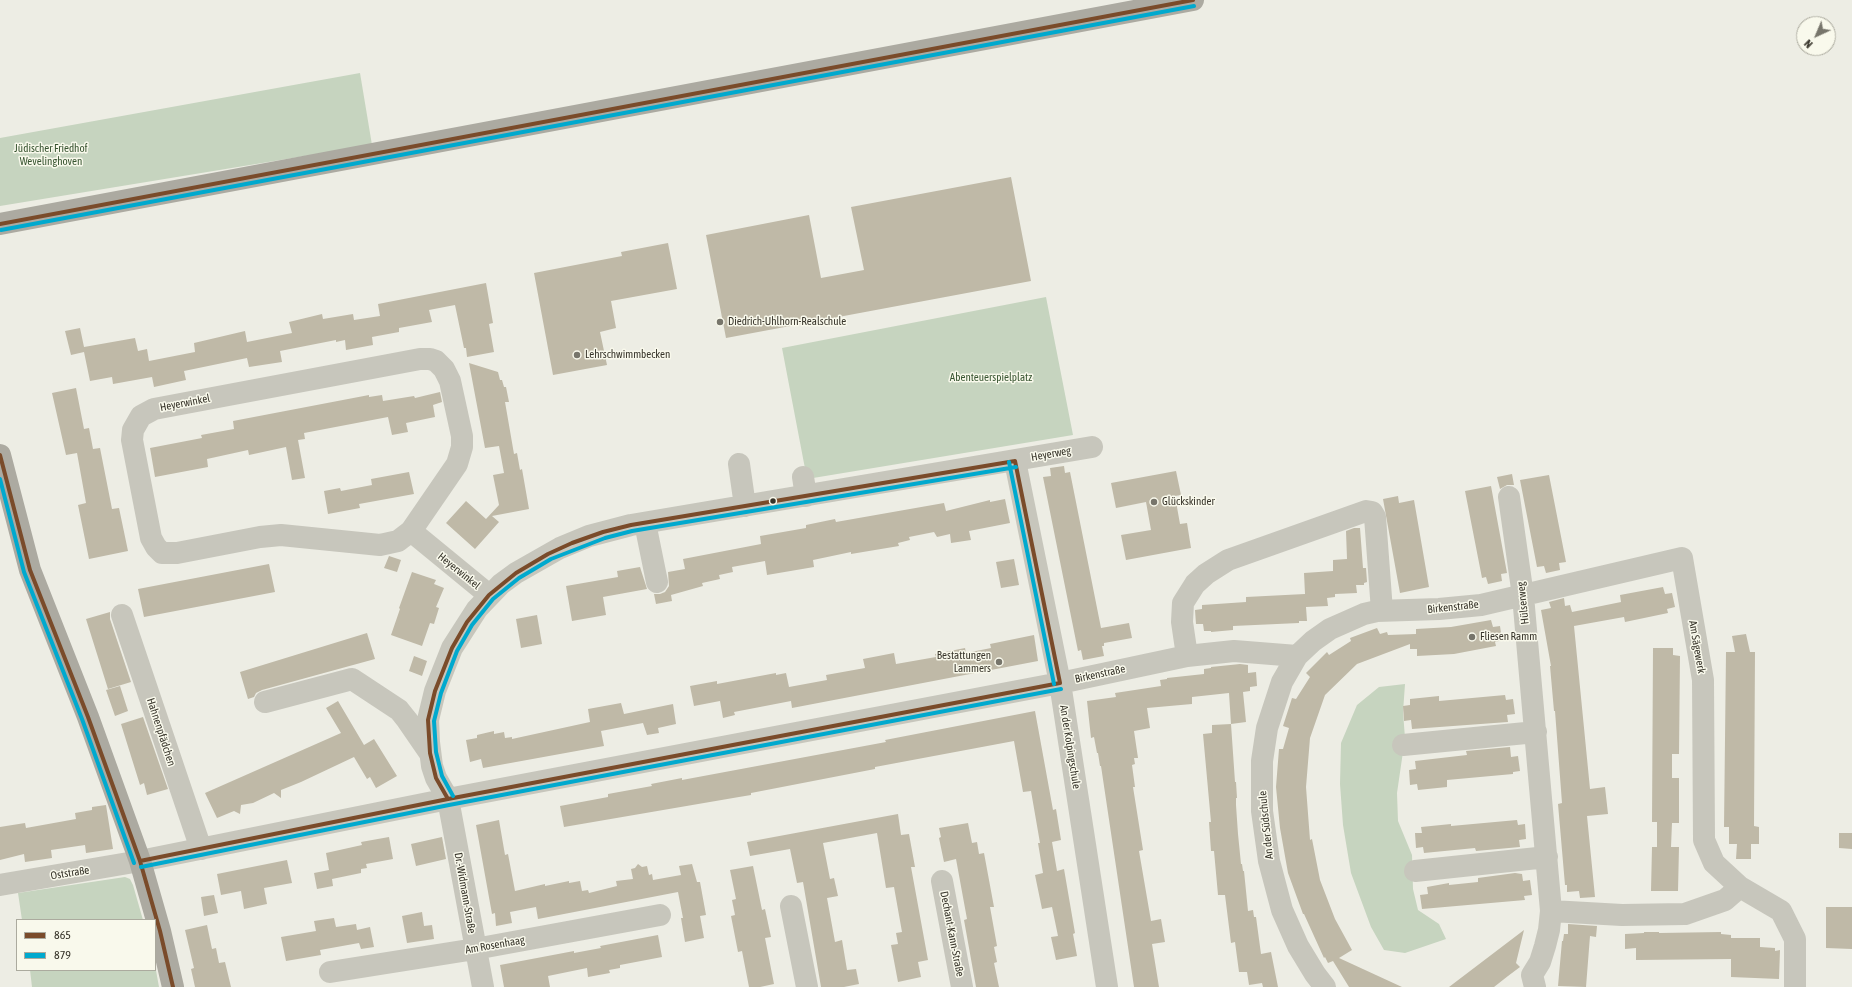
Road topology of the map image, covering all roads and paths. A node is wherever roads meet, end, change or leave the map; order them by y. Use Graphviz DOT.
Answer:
graph roads {
  1 [pos="1193,0"];
  2 [pos="0,224"];
  3 [pos="1092,447"];
  4 [pos="0,455"];
  5 [pos="1015,460"];
  6 [pos="739,464"];
  7 [pos="1509,497"];
  8 [pos="745,506"];
  9 [pos="645,523"];
  10 [pos="411,532"];
  11 [pos="657,582"];
  12 [pos="489,595"];
  13 [pos="1523,596"];
  14 [pos="1382,611"];
  15 [pos="122,614"];
  16 [pos="1187,656"];
  17 [pos="1297,656"];
  18 [pos="1060,682"];
  19 [pos="265,702"];
  20 [pos="1536,732"];
  21 [pos="1403,745"];
  22 [pos="430,753"];
  23 [pos="448,799"];
  24 [pos="201,849"];
  25 [pos="1547,857"];
  26 [pos="140,861"];
  27 [pos="1415,871"];
  28 [pos="942,881"];
  29 [pos="0,884"];
  30 [pos="1740,887"];
  31 [pos="792,906"];
  32 [pos="1550,911"];
  33 [pos="660,915"];
  34 [pos="475,949"];
  35 [pos="330,972"];
  36 [pos="1529,983"];
  37 [pos="173,987"];
  38 [pos="482,987"];
  39 [pos="807,987"];
  40 [pos="962,987"];
  41 [pos="1107,987"];
  42 [pos="1325,987"];
  43 [pos="1795,987"];
  1 -- 2 [label="main road"];
  3 -- 5 [label="street, Heyerweg"];
  4 -- 26 [label="main road"];
  5 -- 8 [label="street, Heyerweg"];
  5 -- 18 [label="street, An der Kolpingschule"];
  6 -- 8 [label="street"];
  7 -- 13 [label="street, Hülserweg"];
  8 -- 9 [label="street, Heyerweg"];
  9 -- 11 [label="street"];
  9 -- 12 [label="street, Heyerweg"];
  10 -- 10 [label="street, Heyerwinkel"];
  10 -- 12 [label="street, Heyerwinkel"];
  12 -- 22 [label="street, Heyerweg"];
  13 -- 14 [label="street, Birkenstraße"];
  13 -- 20 [label="street, Hülserweg"];
  13 -- 30 [label="street, Am Sägewerk"];
  14 -- 16 [label="street"];
  14 -- 17 [label="street, Birkenstraße"];
  15 -- 24 [label="street, Hahnenpfädchen"];
  16 -- 17 [label="street, Birkenstraße"];
  16 -- 18 [label="street, Birkenstraße"];
  17 -- 42 [label="street, An der Südschule"];
  18 -- 23 [label="street, Birkenstraße"];
  18 -- 41 [label="street, An der Kolpingschule"];
  19 -- 22 [label="street"];
  20 -- 21 [label="street"];
  20 -- 25 [label="street, Hülserweg"];
  22 -- 23 [label="street, Heyerweg"];
  23 -- 24 [label="street, Birkenstraße"];
  23 -- 34 [label="street, Dr.-Widmann-Straße"];
  24 -- 26 [label="street, Birkenstraße"];
  25 -- 27 [label="street"];
  25 -- 32 [label="street, Hülserweg"];
  26 -- 29 [label="street, Oststraße"];
  26 -- 37 [label="main road"];
  28 -- 40 [label="street, Dechant-Kann-Straße"];
  30 -- 32 [label="street"];
  30 -- 43 [label="street, Am Sägewerk"];
  31 -- 39 [label="street"];
  32 -- 36 [label="street, Hülserweg"];
  33 -- 34 [label="street, Am Rosenhaag"];
  34 -- 35 [label="street, Am Rosenhaag"];
  34 -- 38 [label="street, Dr.-Widmann-Straße"];
}
